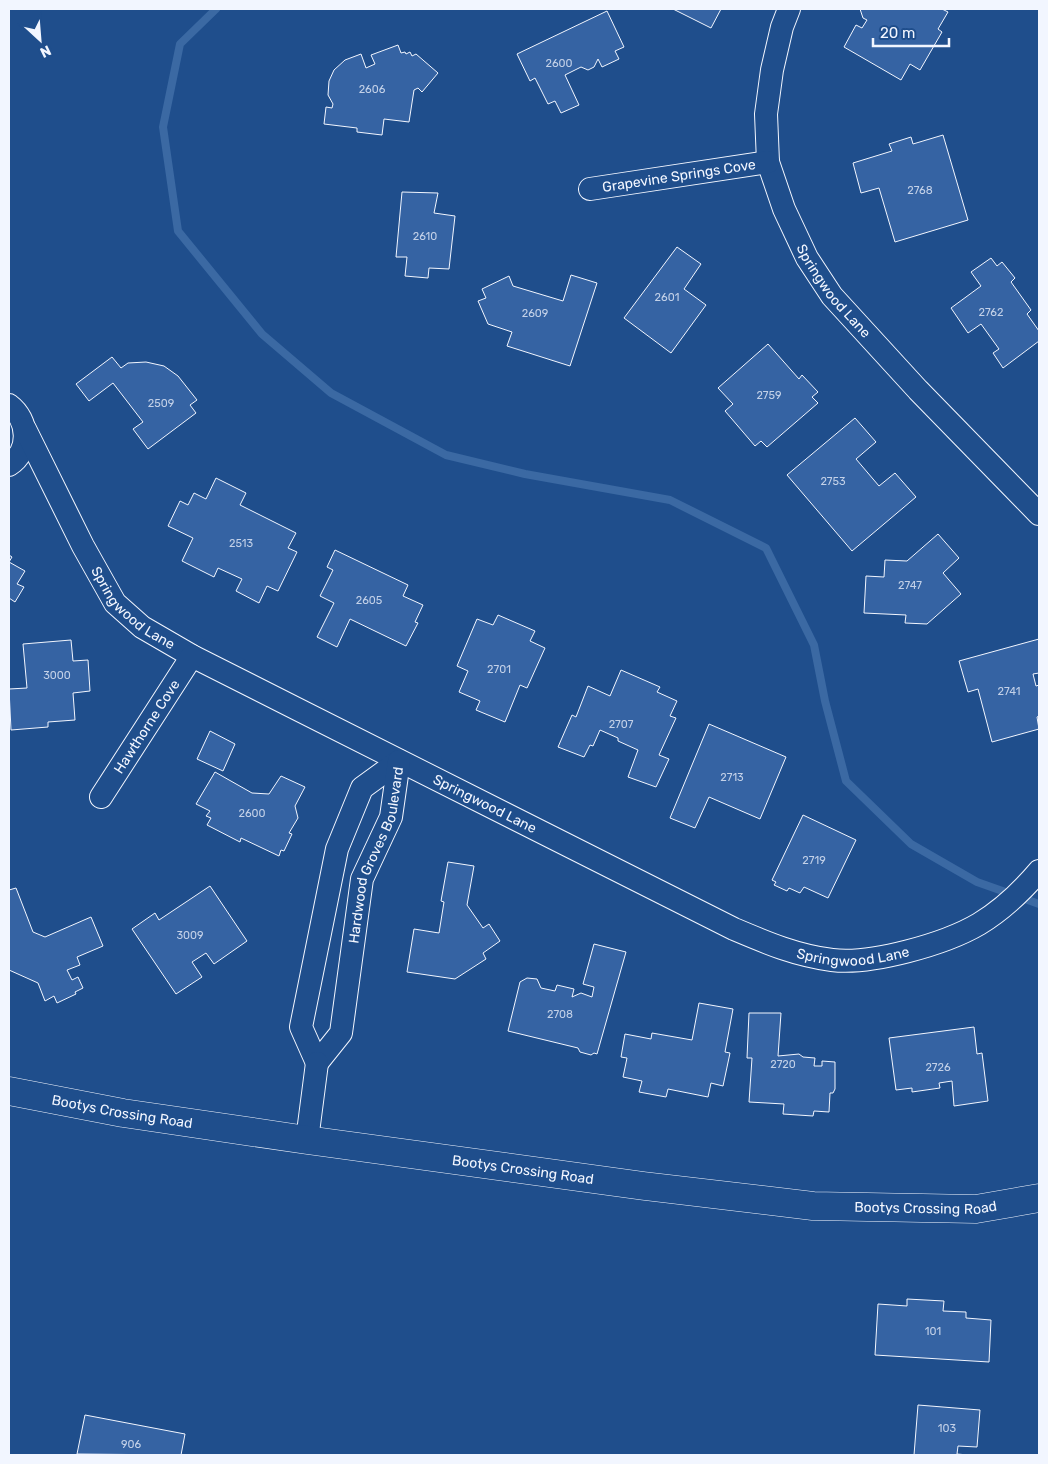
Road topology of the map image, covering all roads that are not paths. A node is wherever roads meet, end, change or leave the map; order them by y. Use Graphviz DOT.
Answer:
graph roads {
  1 [pos="789,9"];
  2 [pos="768,162"];
  3 [pos="590,189"];
  4 [pos="9,406"];
  5 [pos="25,429"];
  6 [pos="9,465"];
  7 [pos="1039,514"];
  8 [pos="192,656"];
  9 [pos="399,761"];
  10 [pos="102,797"];
  11 [pos="1039,871"];
  12 [pos="317,1063"];
  13 [pos="9,1091"];
  14 [pos="307,1140"];
  15 [pos="1039,1198"];
  1 -- 2 [label="street, Springwood Lane"];
  2 -- 3 [label="street, Grapevine Springs Cove"];
  2 -- 7 [label="street, Springwood Lane"];
  4 -- 5 [label="street, Springwood Lane"];
  5 -- 6 [label="street"];
  5 -- 8 [label="street, Springwood Lane"];
  8 -- 9 [label="street, Springwood Lane"];
  8 -- 10 [label="street, Hawthorne Cove"];
  9 -- 11 [label="street, Springwood Lane"];
  9 -- 12 [label="street, Hardwood Groves Boulevard"];
  9 -- 12 [label="street, Hardwood Groves Boulevard"];
  12 -- 14 [label="street"];
  13 -- 14 [label="street, Bootys Crossing Road"];
  14 -- 15 [label="street, Bootys Crossing Road"];
}
